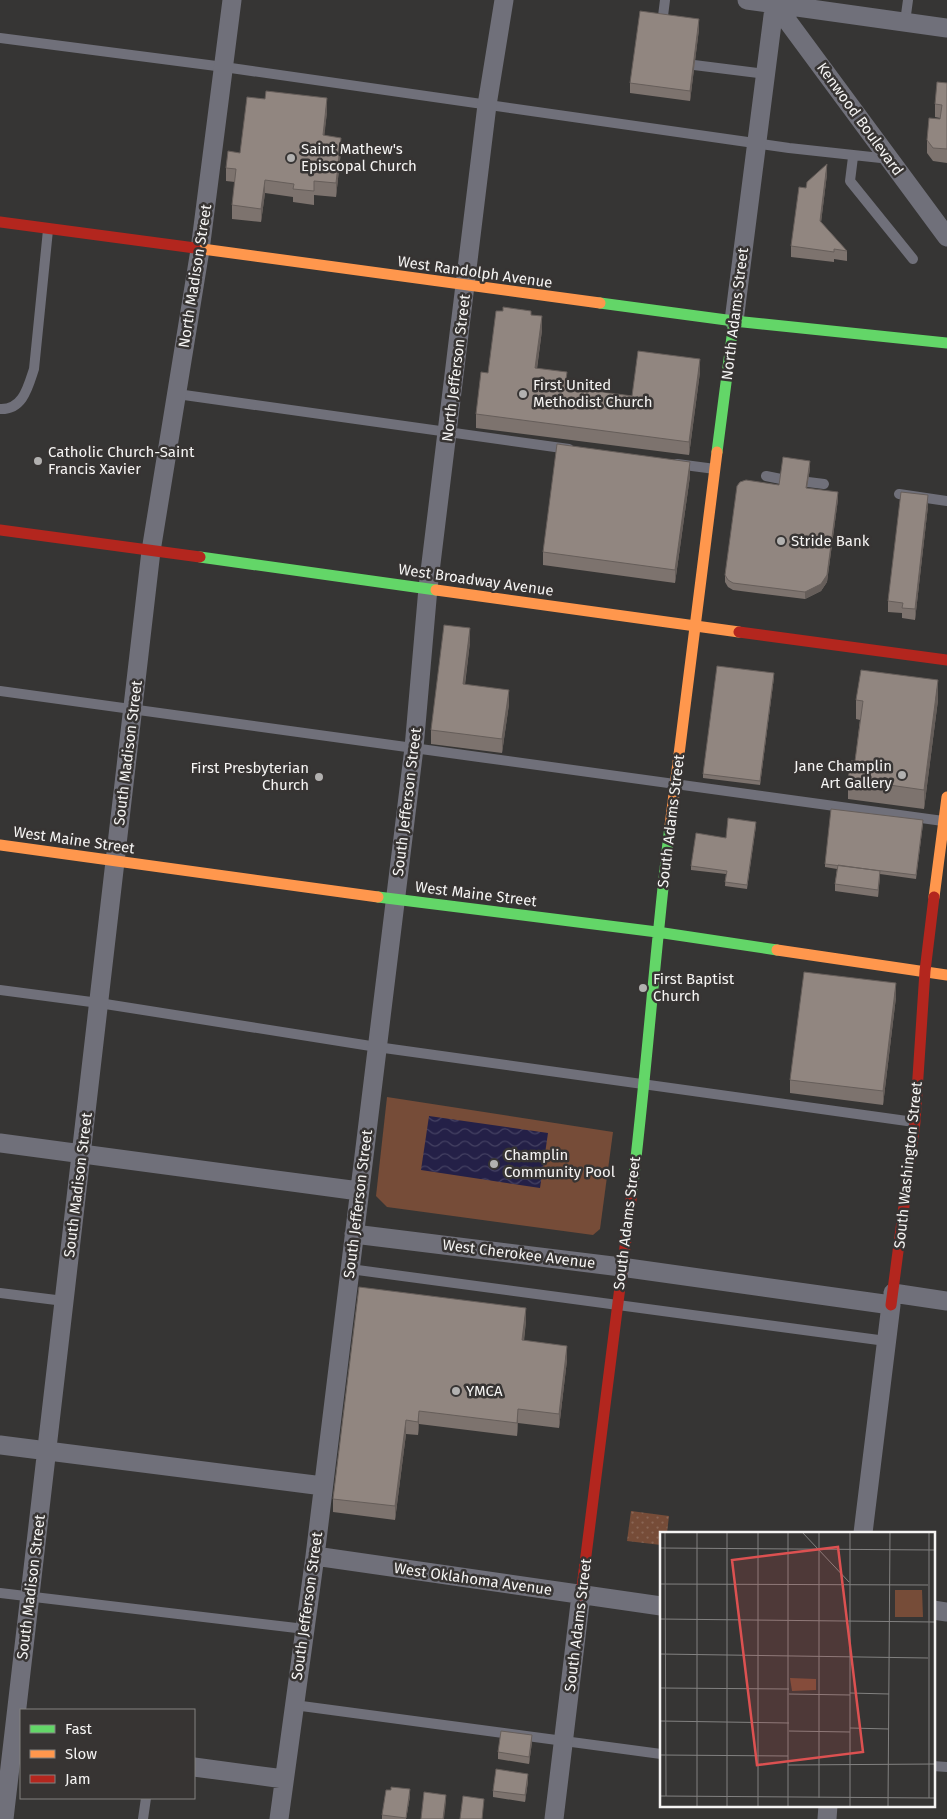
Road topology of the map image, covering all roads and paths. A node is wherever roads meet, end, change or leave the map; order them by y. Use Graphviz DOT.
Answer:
graph roads {
  1 [pos="232,0"];
  2 [pos="504,0"];
  3 [pos="664,0"];
  4 [pos="747,0"];
  5 [pos="908,0"];
  6 [pos="774,1"];
  7 [pos="905,22"];
  8 [pos="662,24"];
  9 [pos="947,28"];
  10 [pos="0,38"];
  11 [pos="694,64"];
  12 [pos="224,67"];
  13 [pos="766,74"];
  14 [pos="487,105"];
  15 [pos="757,143"];
  16 [pos="853,157"];
  17 [pos="890,159"];
  18 [pos="0,222"];
  19 [pos="48,229"];
  20 [pos="947,237"];
  21 [pos="200,250"];
  22 [pos="912,259"];
  23 [pos="466,286"];
  24 [pos="734,322"];
  25 [pos="947,342"];
  26 [pos="177,394"];
  27 [pos="0,409"];
  28 [pos="448,432"];
  29 [pos="575,450"];
  30 [pos="663,462"];
  31 [pos="716,470"];
  32 [pos="766,476"];
  33 [pos="781,478"];
  34 [pos="808,482"];
  35 [pos="824,484"];
  36 [pos="900,494"];
  37 [pos="947,501"];
  38 [pos="0,530"];
  39 [pos="151,551"];
  40 [pos="428,588"];
  41 [pos="695,627"];
  42 [pos="947,660"];
  43 [pos="0,691"];
  44 [pos="133,710"];
  45 [pos="414,748"];
  46 [pos="675,784"];
  47 [pos="947,797"];
  48 [pos="944,821"];
  49 [pos="0,845"];
  50 [pos="115,861"];
  51 [pos="395,899"];
  52 [pos="657,932"];
  53 [pos="925,971"];
  54 [pos="947,975"];
  55 [pos="0,990"];
  56 [pos="99,1003"];
  57 [pos="377,1047"];
  58 [pos="644,1085"];
  59 [pos="915,1122"];
  60 [pos="0,1143"];
  61 [pos="81,1154"];
  62 [pos="359,1190"];
  63 [pos="354,1234"];
  64 [pos="621,1267"];
  65 [pos="350,1269"];
  66 [pos="0,1293"];
  67 [pos="892,1299"];
  68 [pos="64,1301"];
  69 [pos="947,1301"];
  70 [pos="616,1306"];
  71 [pos="886,1342"];
  72 [pos="0,1444"];
  73 [pos="47,1451"];
  74 [pos="323,1486"];
  75 [pos="863,1532"];
  76 [pos="315,1556"];
  77 [pos="0,1593"];
  78 [pos="581,1595"];
  79 [pos="30,1597"];
  80 [pos="660,1606"];
  81 [pos="934,1610"];
  82 [pos="947,1612"];
  83 [pos="305,1629"];
  84 [pos="294,1705"];
  85 [pos="564,1741"];
  86 [pos="12,1743"];
  87 [pos="660,1754"];
  88 [pos="934,1766"];
  89 [pos="195,1767"];
  90 [pos="947,1768"];
  91 [pos="284,1779"];
  92 [pos="146,1799"];
  93 [pos="828,1806"];
  94 [pos="4,1819"];
  95 [pos="143,1819"];
  96 [pos="279,1819"];
  97 [pos="554,1819"];
  98 [pos="827,1819"];
  1 -- 12 [label="street, North Madison Street"];
  2 -- 14 [label="street, North Jefferson Street"];
  3 -- 8 [label="lane"];
  4 -- 6 [label="street"];
  5 -- 7 [label="lane"];
  6 -- 7 [label="street"];
  6 -- 13 [label="street, North Adams Street"];
  6 -- 17 [label="street, Kenwood Boulevard"];
  7 -- 9 [label="street"];
  10 -- 12 [label="lane"];
  11 -- 13 [label="lane"];
  12 -- 14 [label="lane"];
  12 -- 21 [label="street, North Madison Street"];
  13 -- 15 [label="street, North Adams Street"];
  14 -- 15 [label="lane"];
  14 -- 23 [label="street, North Jefferson Street"];
  15 -- 16 [label="lane"];
  15 -- 24 [label="street, North Adams Street"];
  16 -- 17 [label="lane"];
  16 -- 22 [label="lane"];
  17 -- 20 [label="street, Kenwood Boulevard"];
  18 -- 19 [label="main road, West Randolph Avenue"];
  19 -- 21 [label="main road, West Randolph Avenue"];
  19 -- 27 [label="lane"];
  21 -- 23 [label="main road, West Randolph Avenue"];
  21 -- 26 [label="street, North Madison Street"];
  23 -- 24 [label="main road, West Randolph Avenue"];
  23 -- 28 [label="street, North Jefferson Street"];
  24 -- 25 [label="main road, West Randolph Avenue"];
  24 -- 31 [label="main road, North Adams Street"];
  26 -- 28 [label="lane"];
  26 -- 39 [label="street, North Madison Street"];
  28 -- 29 [label="lane"];
  28 -- 40 [label="street, North Jefferson Street"];
  30 -- 31 [label="lane"];
  31 -- 41 [label="main road, North Adams Street"];
  32 -- 33 [label="lane"];
  34 -- 35 [label="lane"];
  36 -- 37 [label="lane"];
  38 -- 39 [label="main road, West Broadway Avenue"];
  39 -- 40 [label="main road, West Broadway Avenue"];
  39 -- 44 [label="street, South Madison Street"];
  40 -- 41 [label="main road, West Broadway Avenue"];
  40 -- 45 [label="street, South Jefferson Street"];
  41 -- 42 [label="main road, West Broadway Avenue"];
  41 -- 46 [label="main road, South Adams Street"];
  43 -- 44 [label="lane"];
  44 -- 45 [label="lane"];
  44 -- 50 [label="street, South Madison Street"];
  45 -- 46 [label="lane"];
  45 -- 51 [label="street, South Jefferson Street"];
  46 -- 48 [label="lane"];
  46 -- 52 [label="main road, South Adams Street"];
  47 -- 48 [label="main road, South Washington Street"];
  48 -- 53 [label="main road, South Washington Street"];
  49 -- 50 [label="main road, West Maine Street"];
  50 -- 51 [label="main road, West Maine Street"];
  50 -- 56 [label="street, South Madison Street"];
  51 -- 52 [label="main road, West Maine Street"];
  51 -- 57 [label="street, South Jefferson Street"];
  52 -- 53 [label="main road, West Maine Street"];
  52 -- 58 [label="main road, South Adams Street"];
  53 -- 54 [label="main road, West Maine Street"];
  53 -- 59 [label="main road, South Washington Street"];
  55 -- 56 [label="lane"];
  56 -- 57 [label="lane"];
  56 -- 61 [label="street, South Madison Street"];
  57 -- 58 [label="lane"];
  57 -- 62 [label="street, South Jefferson Street"];
  58 -- 59 [label="lane"];
  58 -- 64 [label="main road, South Adams Street"];
  59 -- 67 [label="main road, South Washington Street"];
  60 -- 61 [label="street"];
  61 -- 62 [label="street"];
  61 -- 68 [label="street, South Madison Street"];
  62 -- 63 [label="street, South Jefferson Street"];
  63 -- 64 [label="street, West Cherokee Avenue"];
  63 -- 65 [label="street, South Jefferson Street"];
  64 -- 67 [label="street, West Cherokee Avenue"];
  64 -- 70 [label="main road, South Adams Street"];
  65 -- 70 [label="lane"];
  65 -- 74 [label="street, South Jefferson Street"];
  66 -- 68 [label="lane"];
  67 -- 69 [label="street, West Cherokee Avenue"];
  67 -- 71 [label="street, South Washington Street"];
  68 -- 73 [label="street, South Madison Street"];
  70 -- 71 [label="lane"];
  70 -- 78 [label="main road, South Adams Street"];
  71 -- 75 [label="street, South Washington Street"];
  72 -- 73 [label="street"];
  73 -- 74 [label="street"];
  73 -- 79 [label="street, South Madison Street"];
  74 -- 76 [label="street, South Jefferson Street"];
  76 -- 78 [label="street, West Oklahoma Avenue"];
  76 -- 83 [label="street, South Jefferson Street"];
  77 -- 79 [label="lane"];
  78 -- 80 [label="street, West Oklahoma Avenue"];
  78 -- 85 [label="street, South Adams Street"];
  79 -- 83 [label="lane"];
  79 -- 86 [label="street, South Madison Street"];
  81 -- 82 [label="street"];
  83 -- 84 [label="street, South Jefferson Street"];
  84 -- 85 [label="lane"];
  84 -- 91 [label="street, South Jefferson Street"];
  85 -- 87 [label="lane"];
  85 -- 97 [label="street, South Adams Street"];
  86 -- 94 [label="street, South Madison Street"];
  88 -- 90 [label="lane"];
  89 -- 91 [label="street"];
  91 -- 96 [label="street, South Jefferson Street"];
  92 -- 95 [label="lane"];
  93 -- 98 [label="street"];
}
